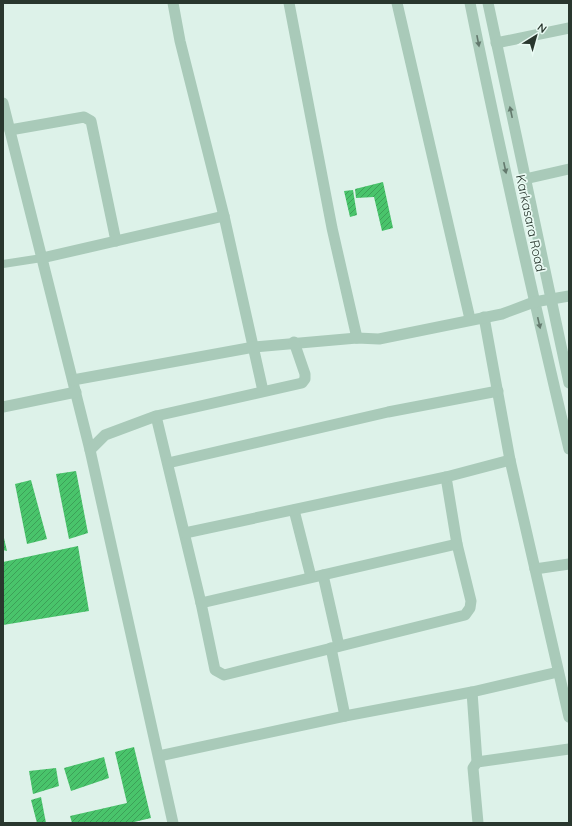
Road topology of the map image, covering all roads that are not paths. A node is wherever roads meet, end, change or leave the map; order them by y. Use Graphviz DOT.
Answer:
graph roads {
  1 [pos="173,3"];
  2 [pos="290,3"];
  3 [pos="397,3"];
  4 [pos="470,3"];
  5 [pos="488,3"];
  6 [pos="569,28"];
  7 [pos="496,43"];
  8 [pos="3,103"];
  9 [pos="10,130"];
  10 [pos="569,169"];
  11 [pos="525,179"];
  12 [pos="224,216"];
  13 [pos="116,241"];
  14 [pos="42,258"];
  15 [pos="3,264"];
  16 [pos="569,296"];
  17 [pos="551,300"];
  18 [pos="534,302"];
  19 [pos="484,317"];
  20 [pos="470,319"];
  21 [pos="357,338"];
  22 [pos="294,342"];
  23 [pos="254,347"];
  24 [pos="73,380"];
  25 [pos="569,383"];
  26 [pos="263,391"];
  27 [pos="498,391"];
  28 [pos="76,392"];
  29 [pos="3,407"];
  30 [pos="156,416"];
  31 [pos="569,449"];
  32 [pos="90,450"];
  33 [pos="510,460"];
  34 [pos="168,463"];
  35 [pos="446,477"];
  36 [pos="294,510"];
  37 [pos="185,533"];
  38 [pos="457,544"];
  39 [pos="569,564"];
  40 [pos="534,570"];
  41 [pos="323,574"];
  42 [pos="311,577"];
  43 [pos="201,602"];
  44 [pos="335,647"];
  45 [pos="558,672"];
  46 [pos="472,692"];
  47 [pos="345,716"];
  48 [pos="569,717"];
  49 [pos="569,749"];
  50 [pos="159,756"];
  51 [pos="477,762"];
  52 [pos="173,823"];
  53 [pos="478,823"];
  1 -- 12 [label="street"];
  2 -- 21 [label="street"];
  3 -- 20 [label="street"];
  4 -- 18 [label="street, Karkasara Road, one-way"];
  5 -- 7 [label="street, Karkasara Road"];
  6 -- 7 [label="street"];
  11 -- 7 [label="street, Karkasara Road, one-way"];
  8 -- 9 [label="street"];
  9 -- 13 [label="street"];
  9 -- 14 [label="street"];
  10 -- 11 [label="street"];
  11 -- 17 [label="street, Karkasara Road"];
  12 -- 13 [label="street"];
  12 -- 23 [label="street"];
  13 -- 14 [label="street"];
  14 -- 15 [label="lane"];
  14 -- 24 [label="street"];
  16 -- 17 [label="street"];
  17 -- 18 [label="street"];
  17 -- 25 [label="street, Karkasara Road"];
  18 -- 19 [label="street"];
  18 -- 31 [label="street, Karkasara Road, one-way"];
  19 -- 20 [label="street"];
  19 -- 27 [label="street"];
  20 -- 21 [label="street"];
  21 -- 22 [label="street"];
  22 -- 23 [label="street"];
  22 -- 26 [label="street"];
  23 -- 24 [label="street"];
  23 -- 26 [label="street"];
  24 -- 28 [label="street"];
  26 -- 30 [label="street"];
  27 -- 33 [label="street"];
  27 -- 34 [label="street"];
  28 -- 29 [label="street"];
  28 -- 32 [label="street"];
  30 -- 32 [label="street"];
  30 -- 34 [label="street"];
  32 -- 50 [label="street"];
  33 -- 35 [label="street"];
  33 -- 40 [label="street"];
  34 -- 37 [label="street"];
  35 -- 36 [label="street"];
  35 -- 38 [label="street"];
  36 -- 37 [label="street"];
  36 -- 42 [label="street"];
  37 -- 43 [label="street"];
  38 -- 41 [label="street"];
  38 -- 44 [label="street"];
  39 -- 40 [label="street"];
  40 -- 45 [label="street"];
  41 -- 42 [label="street"];
  41 -- 44 [label="street"];
  42 -- 43 [label="street"];
  43 -- 44 [label="street"];
  44 -- 47 [label="street"];
  45 -- 46 [label="street"];
  45 -- 48 [label="street"];
  46 -- 47 [label="street"];
  46 -- 51 [label="street"];
  47 -- 50 [label="street"];
  49 -- 51 [label="street"];
  50 -- 52 [label="street"];
  51 -- 53 [label="street"];
}
